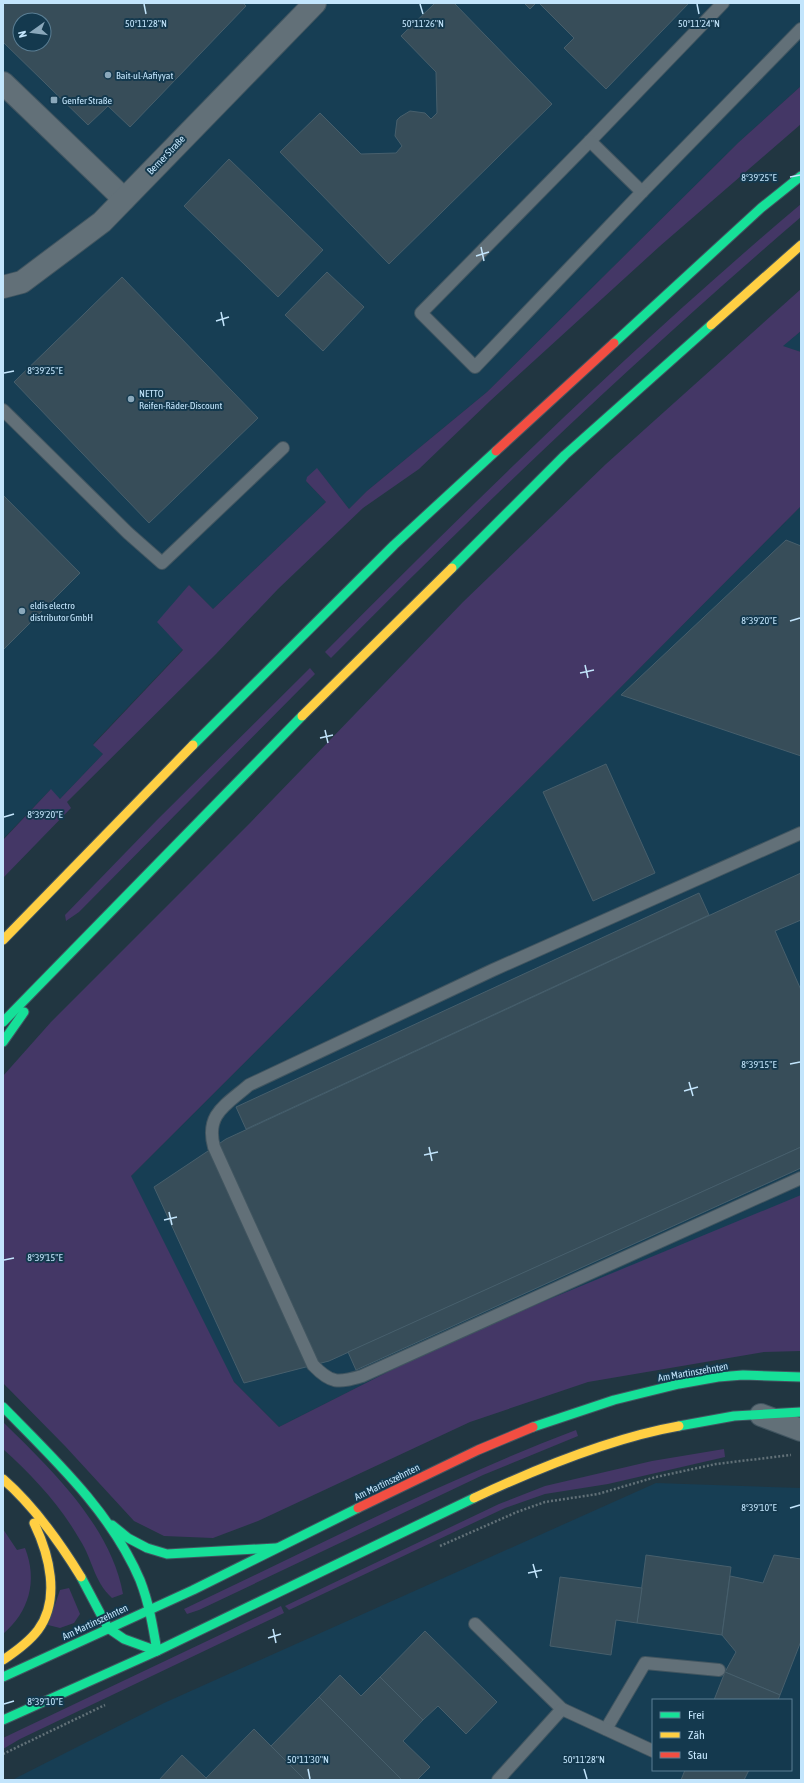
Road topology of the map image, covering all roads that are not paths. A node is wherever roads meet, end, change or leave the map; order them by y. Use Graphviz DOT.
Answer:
graph roads {
  1 [pos="314,3"];
  2 [pos="723,3"];
  3 [pos="801,29"];
  4 [pos="3,83"];
  5 [pos="590,141"];
  6 [pos="801,176"];
  7 [pos="642,192"];
  8 [pos="124,199"];
  9 [pos="801,245"];
  10 [pos="3,287"];
  11 [pos="3,410"];
  12 [pos="283,448"];
  13 [pos="801,833"];
  14 [pos="3,940"];
  15 [pos="51,973"];
  16 [pos="3,1022"];
  17 [pos="3,1042"];
  18 [pos="801,1178"];
  19 [pos="801,1368"];
  20 [pos="743,1375"];
  21 [pos="801,1377"];
  22 [pos="3,1407"];
  23 [pos="801,1412"];
  24 [pos="761,1415"];
  25 [pos="801,1430"];
  26 [pos="3,1479"];
  27 [pos="19,1492"];
  28 [pos="105,1519"];
  29 [pos="276,1548"];
  30 [pos="151,1608"];
  31 [pos="475,1624"];
  32 [pos="108,1628"];
  33 [pos="157,1651"];
  34 [pos="3,1660"];
  35 [pos="719,1670"];
  36 [pos="3,1677"];
  37 [pos="562,1709"];
  38 [pos="3,1720"];
  39 [pos="606,1729"];
  40 [pos="652,1751"];
  41 [pos="498,1780"];
  1 -- 8 [label="street, Berner Straße"];
  2 -- 5 [label="lane"];
  3 -- 7 [label="lane"];
  4 -- 8 [label="street"];
  5 -- 7 [label="lane"];
  5 -- 7 [label="lane"];
  6 -- 14 [label="main road"];
  8 -- 10 [label="street, Berner Straße"];
  9 -- 15 [label="main road"];
  11 -- 12 [label="lane"];
  13 -- 18 [label="lane"];
  15 -- 16 [label="main road"];
  15 -- 17 [label="main road"];
  19 -- 20 [label="main road"];
  20 -- 21 [label="main road, Am Martinszehnten"];
  20 -- 29 [label="main road, Am Martinszehnten"];
  22 -- 28 [label="main road"];
  23 -- 24 [label="main road"];
  24 -- 25 [label="street"];
  24 -- 33 [label="main road"];
  26 -- 27 [label="main road"];
  27 -- 32 [label="main road"];
  27 -- 34 [label="main road"];
  28 -- 29 [label="main road"];
  28 -- 30 [label="main road"];
  29 -- 30 [label="main road, Am Martinszehnten"];
  30 -- 32 [label="main road, Am Martinszehnten"];
  30 -- 33 [label="main road"];
  31 -- 37 [label="lane"];
  32 -- 33 [label="main road"];
  32 -- 36 [label="main road, Am Martinszehnten"];
  33 -- 38 [label="main road"];
  35 -- 39 [label="lane"];
  37 -- 39 [label="lane"];
  37 -- 41 [label="lane"];
  39 -- 40 [label="lane"];
}
